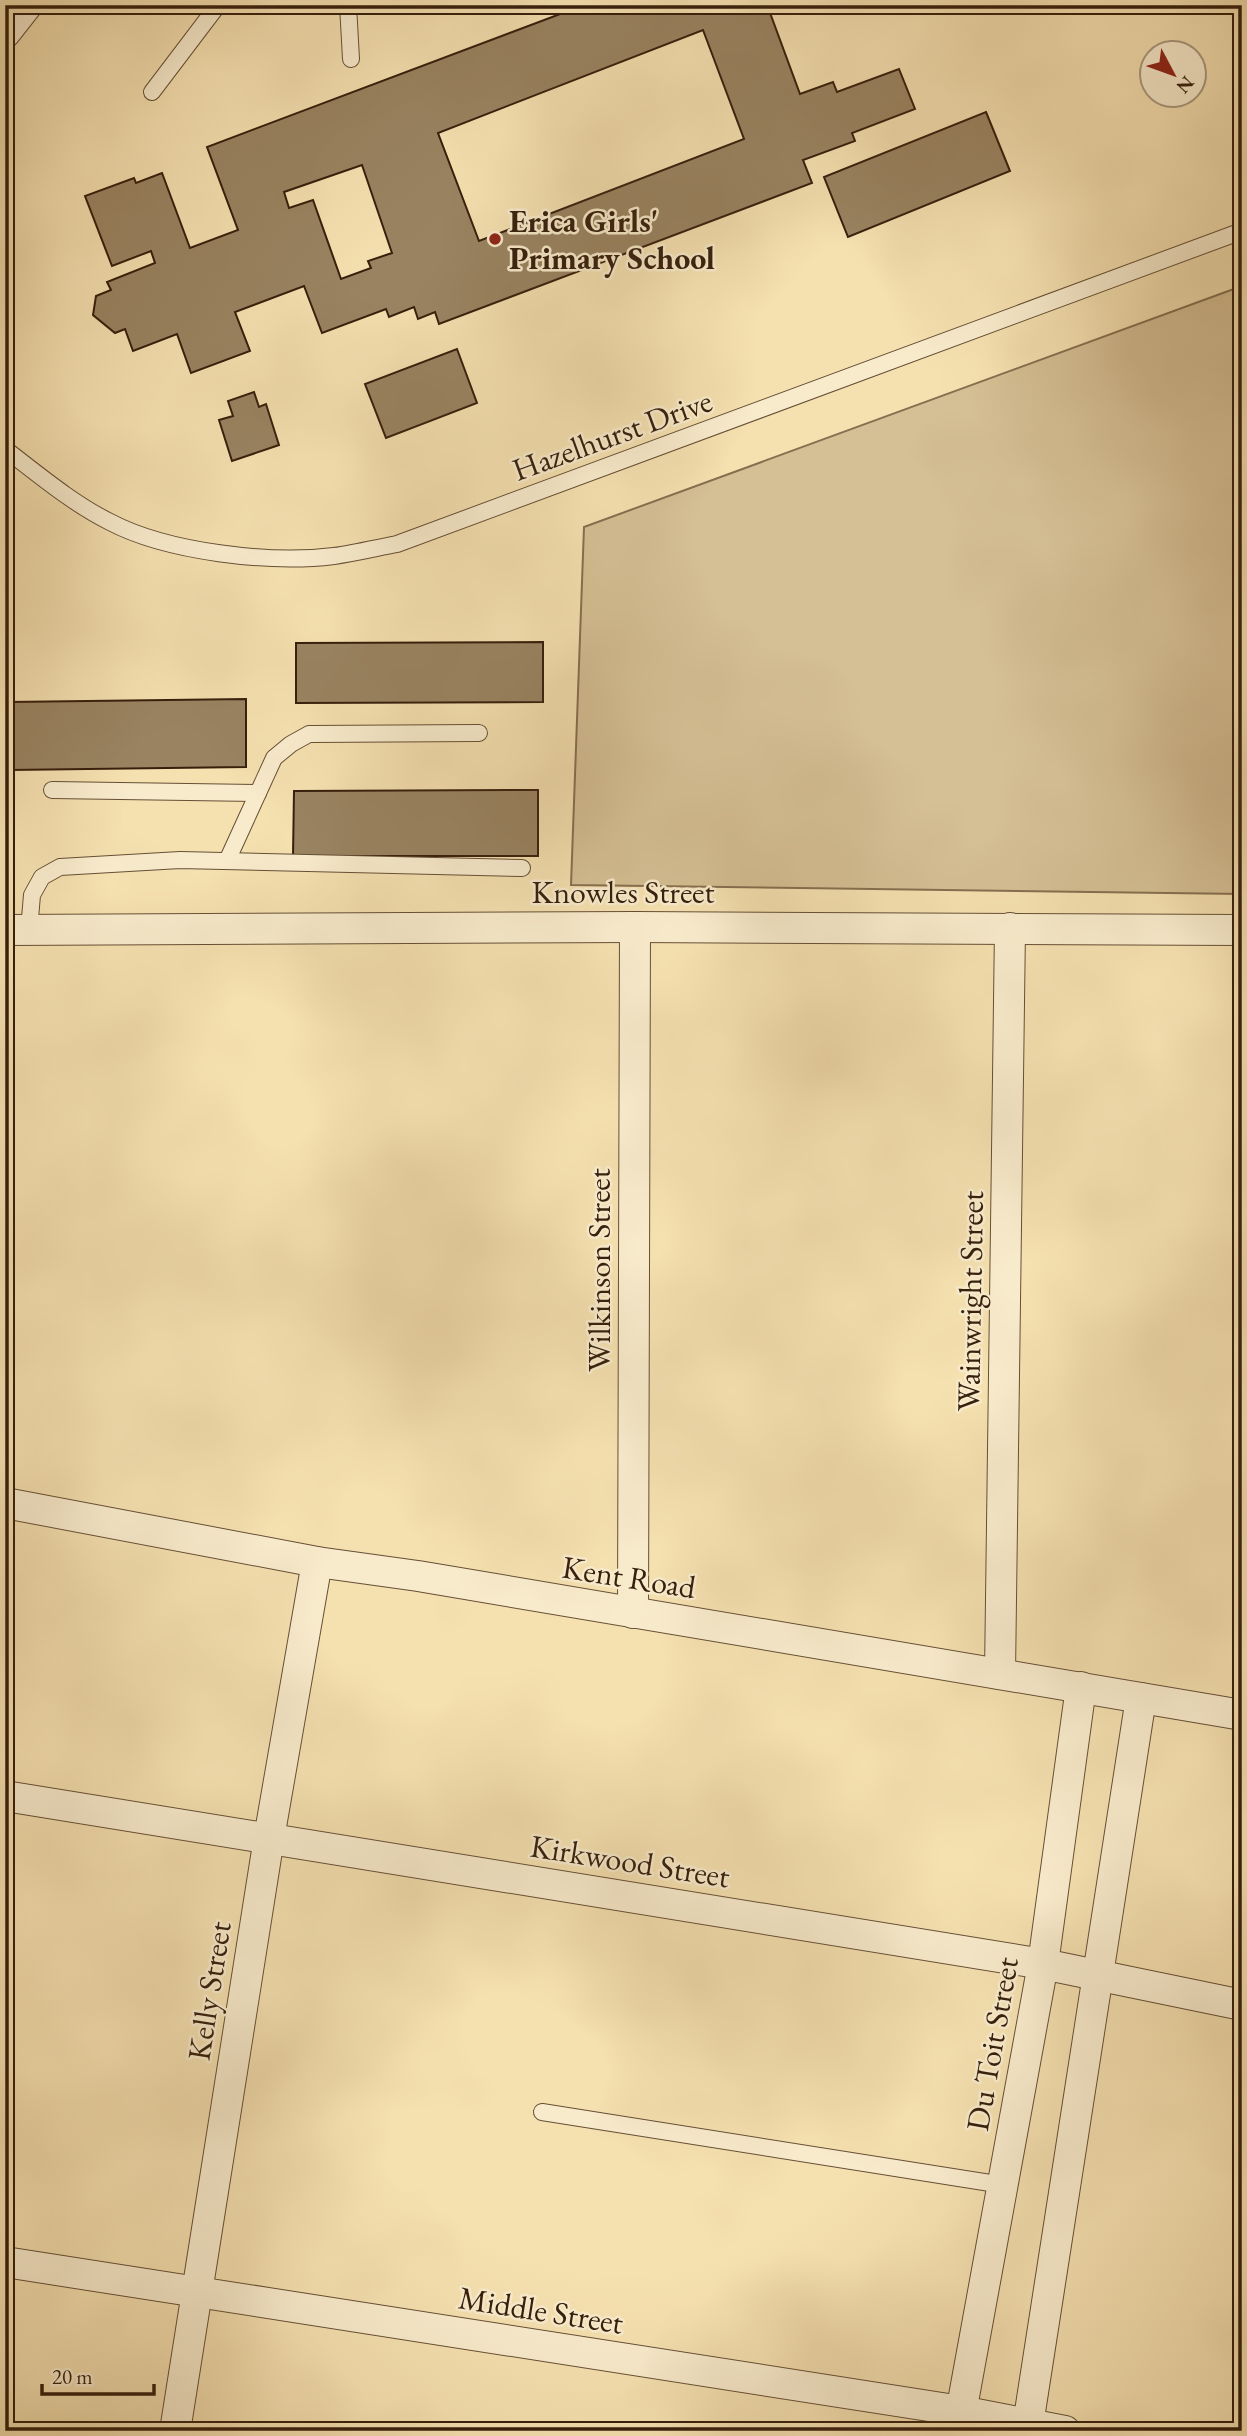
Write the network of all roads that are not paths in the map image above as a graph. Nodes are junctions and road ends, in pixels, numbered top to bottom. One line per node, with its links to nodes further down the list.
1 (27, 5): 4 (street)
2 (218, 5): 6 (lane)
3 (348, 5): 5 (lane)
4 (5, 33)
5 (351, 59)
6 (152, 92)
7 (1242, 231): 8 (lane, Hazelhurst Drive)
8 (5, 449)
9 (479, 733): 11 (lane)
10 (52, 790): 11 (lane)
11 (258, 793): 12 (lane)
12 (227, 861): 13 (lane); 16 (lane)
13 (522, 868)
14 (635, 927): 15 (street, Knowles Street); 16 (street, Knowles Street); 20 (street, Wilkinson Street)
15 (1010, 928): 17 (street, Knowles Street); 21 (street, Wainwright Street)
16 (17, 930)
17 (1242, 930)
18 (5, 1503): 19 (street, Kent Road)
19 (317, 1562): 20 (street, Kent Road); 26 (street, Kelly Street)
20 (633, 1613): 21 (street, Kent Road)
21 (1000, 1674): 22 (street, Kent Road)
22 (1081, 1687): 23 (street, Kent Road); 27 (street, Du Toit Street)
23 (1141, 1698): 24 (street, Kent Road); 28 (street)
24 (1242, 1715)
25 (5, 1796): 26 (street, Kirkwood Street)
26 (269, 1838): 27 (street, Kirkwood Street); 33 (street, Kelly Street)
27 (1043, 1964): 28 (street, Kirkwood Street); 31 (street, Du Toit Street)
28 (1098, 1974): 29 (street, Kirkwood Street); 35 (street)
29 (1242, 2005)
30 (542, 2112): 31 (lane)
31 (1003, 2185): 34 (street, Du Toit Street)
32 (5, 2262): 33 (street, Middle Street)
33 (198, 2291): 34 (street, Middle Street); 36 (street, Kelly Street)
34 (960, 2421): 35 (street, Middle Street)
35 (1028, 2427): 37 (street, Middle Street)
36 (175, 2431)
37 (1065, 2431)

